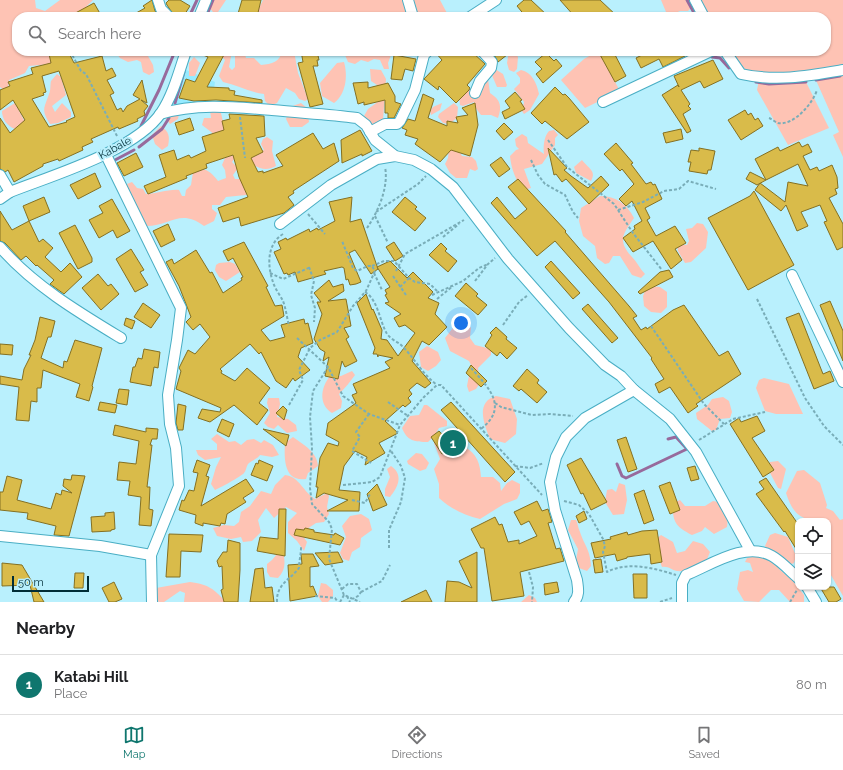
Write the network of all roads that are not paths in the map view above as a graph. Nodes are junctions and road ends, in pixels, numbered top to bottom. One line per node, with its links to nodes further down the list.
1 (158, 0): 6 (street)
2 (206, 0): 7 (street)
3 (408, 0): 8 (street)
4 (496, 0): 9 (street)
5 (695, 0): 10 (street)
6 (164, 12)
7 (201, 12)
8 (412, 12)
9 (478, 12)
10 (701, 12)
11 (184, 56): 19 (street, Kabale)
12 (424, 56): 20 (street)
13 (487, 56): 17 (street)
14 (700, 56): 18 (street)
15 (728, 56): 16 (street)
16 (843, 70)
17 (475, 93)
18 (603, 102)
19 (160, 114): 20 (street); 21 (street, Kabale)
20 (370, 132): 22 (street)
21 (106, 154): 24 (street, Kabale); 34 (street)
22 (395, 156): 26 (street); 31 (street)
23 (0, 174): 24 (street)
24 (10, 192): 25 (street, Kabale)
25 (0, 199)
26 (284, 227)
27 (0, 247): 29 (street)
28 (792, 274): 30 (street)
29 (121, 338)
30 (843, 382)
31 (634, 390): 33 (street); 39 (street)
32 (0, 536): 34 (street)
33 (750, 550): 35 (street); 37 (street)
34 (151, 555): 38 (street)
35 (795, 575)
36 (809, 590): 40 (street)
37 (682, 599)
38 (152, 602)
39 (574, 602)
40 (816, 602)

